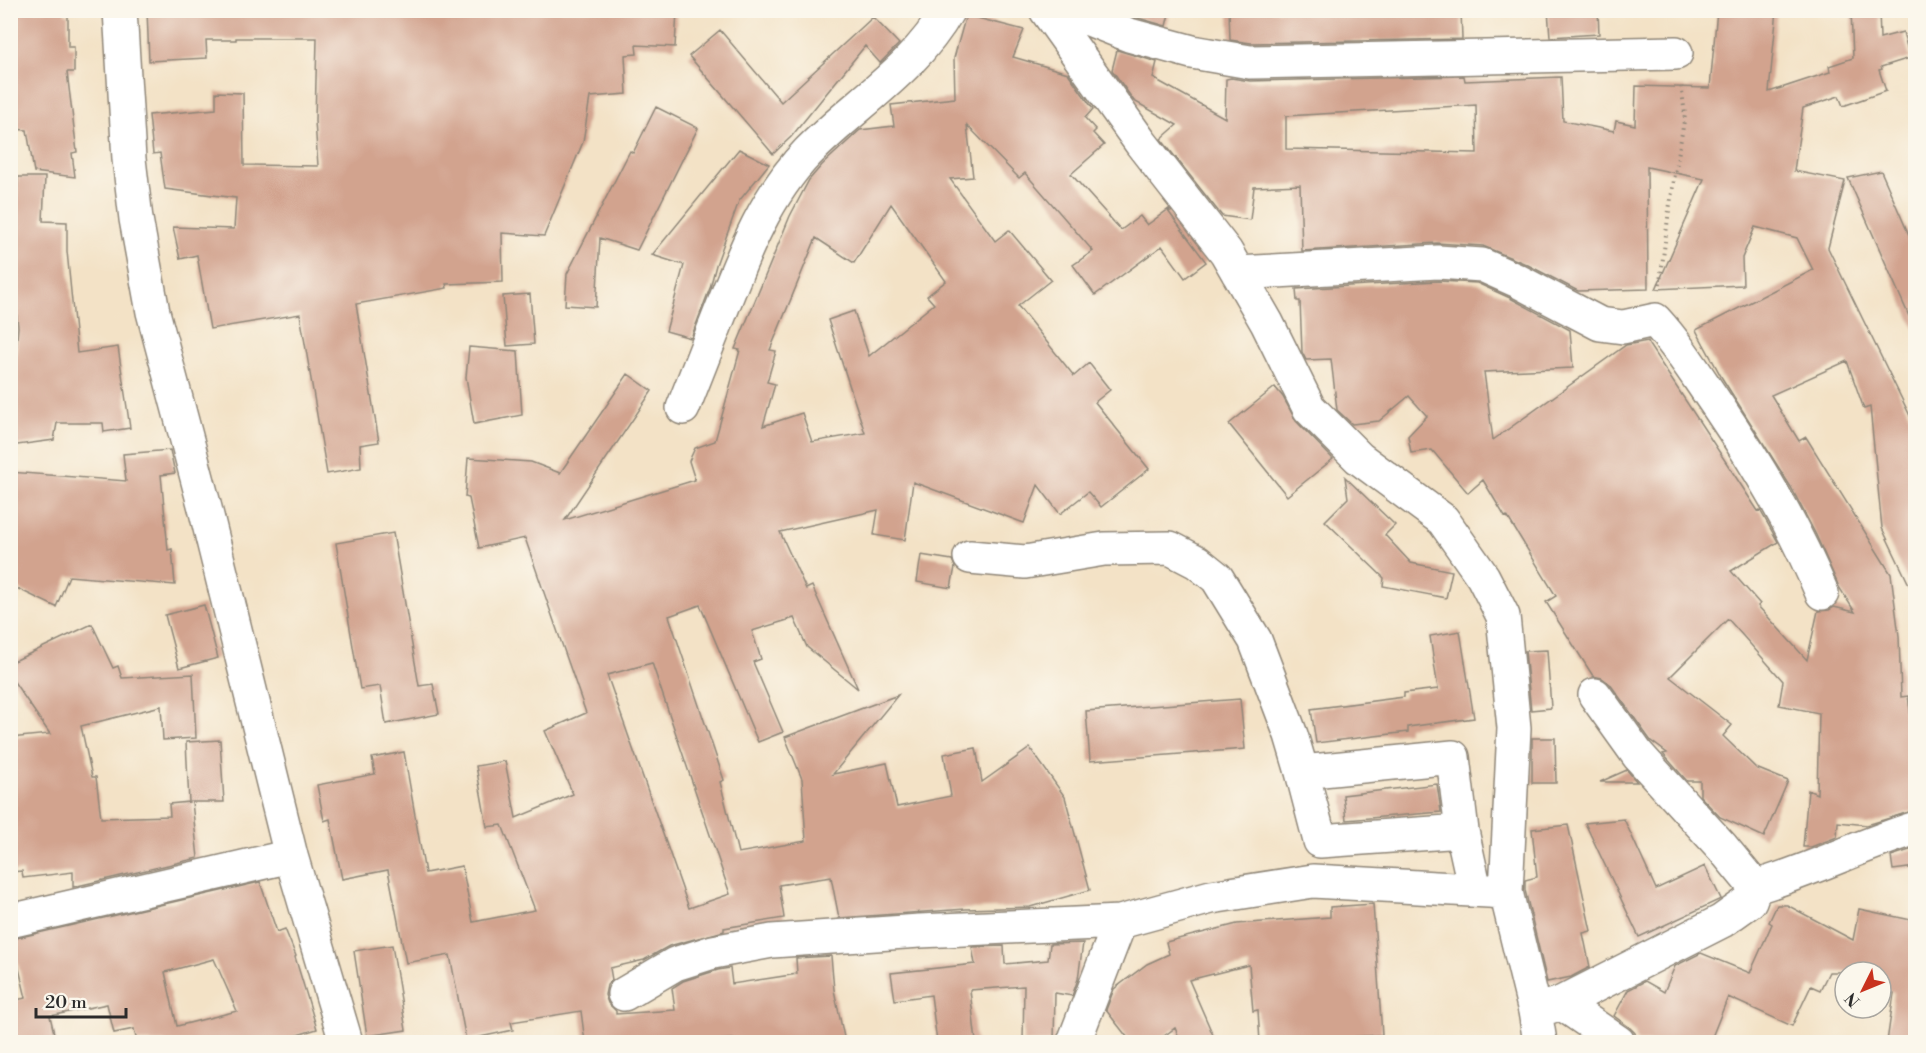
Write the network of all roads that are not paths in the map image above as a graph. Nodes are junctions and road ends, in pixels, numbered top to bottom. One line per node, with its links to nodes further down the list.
1 (120, 10): 14 (street)
2 (948, 10): 7 (street)
3 (1046, 10): 6 (street)
4 (1066, 10): 5 (street)
5 (1676, 53)
6 (1238, 273): 9 (street); 16 (street)
7 (683, 408)
8 (970, 557): 11 (street)
9 (1822, 593)
10 (1595, 695): 15 (street)
11 (1302, 772): 13 (street); 13 (street)
12 (1916, 828): 15 (street)
13 (1462, 831): 16 (street)
14 (291, 856): 17 (street); 21 (street)
15 (1755, 887): 20 (street)
16 (1490, 891): 18 (street); 20 (street)
17 (10, 921)
18 (1120, 922): 19 (street); 22 (street)
19 (624, 994)
20 (1546, 1019): 23 (street)
21 (346, 1042)
22 (1074, 1042)
23 (1618, 1042)

